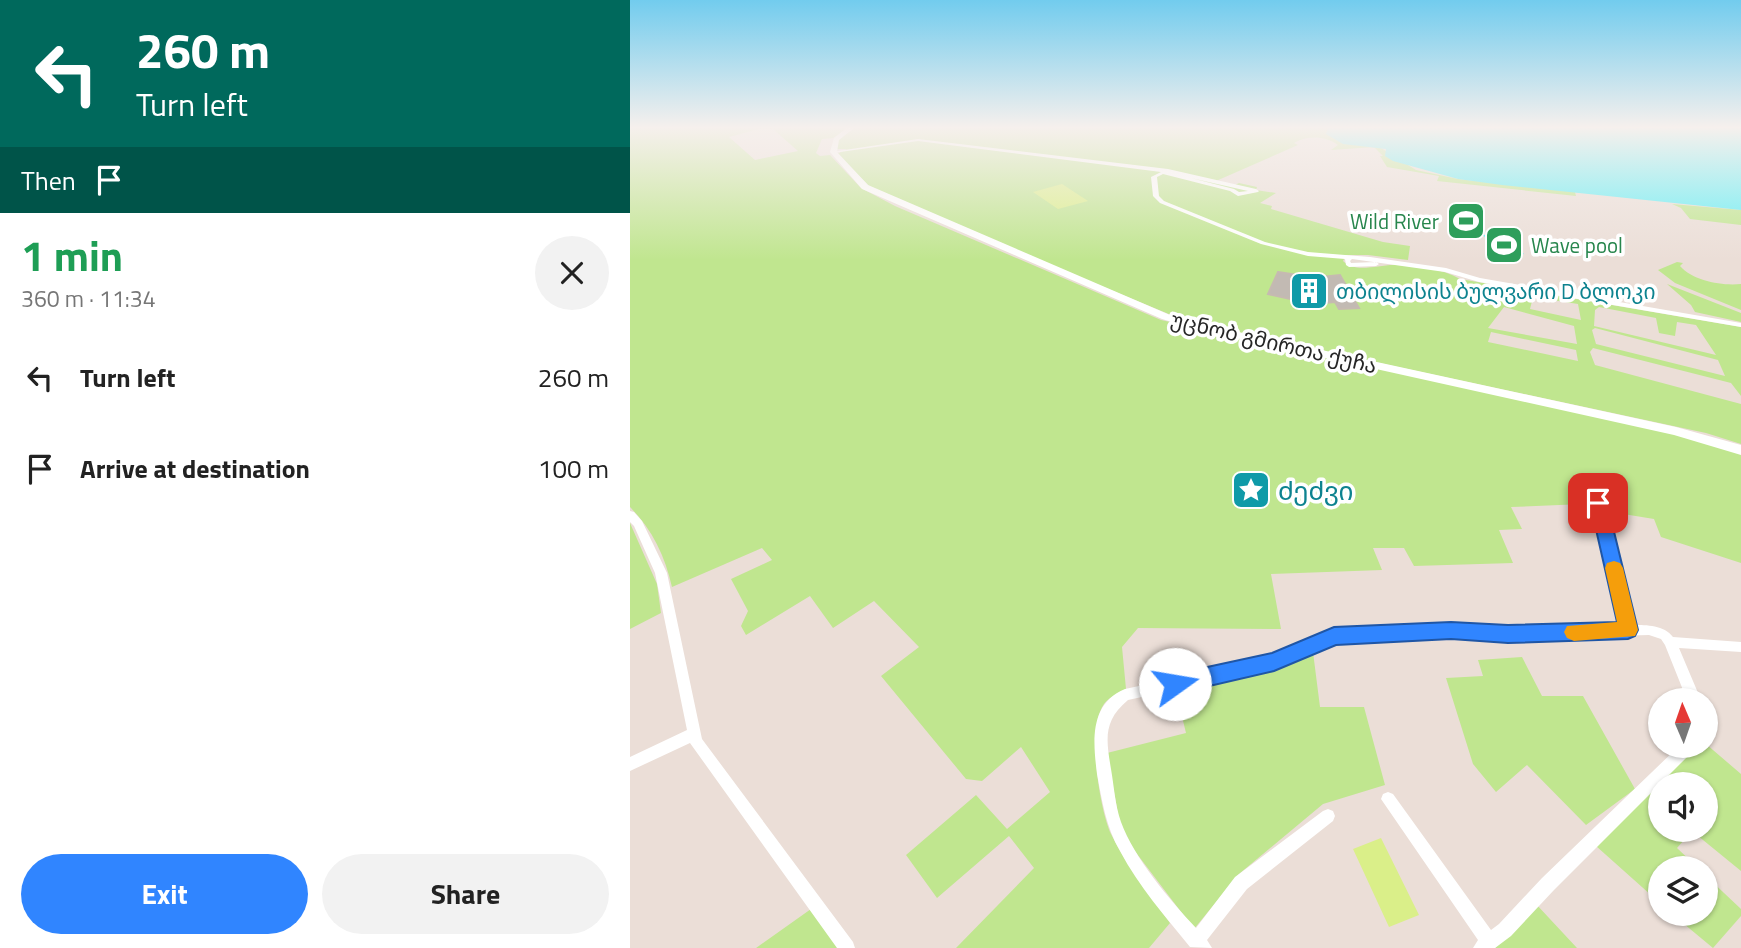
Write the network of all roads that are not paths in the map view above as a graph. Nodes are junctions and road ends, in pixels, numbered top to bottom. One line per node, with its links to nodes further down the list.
1 (851, 171): 6 (main road, უცნობ გმირთა ქუჩა)
2 (1150, 171): 3 (street)
3 (1156, 172): 5 (street)
4 (1167, 173): 4 (street)
5 (1741, 325)
6 (1741, 450)
7 (1598, 503): 9 (street)
8 (630, 516): 13 (street)
9 (1628, 630): 10 (street); 18 (street)
10 (1670, 642): 11 (street); 12 (street)
11 (1741, 647)
12 (1689, 688)
13 (692, 735): 15 (street); 20 (street)
14 (1676, 758): 19 (street)
15 (630, 764)
16 (1388, 799): 19 (street)
17 (1328, 816): 18 (street)
18 (1200, 945)
19 (1485, 945)
20 (847, 948)

